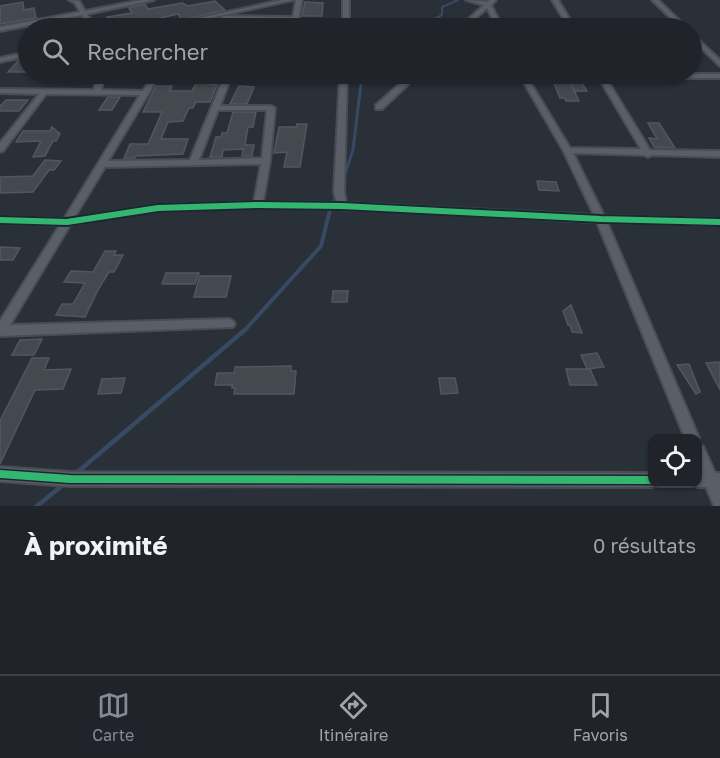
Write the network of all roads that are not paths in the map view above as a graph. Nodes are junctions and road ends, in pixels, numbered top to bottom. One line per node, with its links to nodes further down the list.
1 (72, 0): 12 (street)
2 (151, 0): 12 (street)
3 (243, 0): 11 (street)
4 (290, 0): 11 (street)
5 (299, 0): 16 (street)
6 (346, 0): 17 (street)
7 (469, 0): 10 (street)
8 (555, 0): 20 (street)
9 (656, 0): 21 (street)
10 (491, 2): 18 (street); 19 (street)
11 (252, 8): 15 (street)
12 (82, 13): 13 (street); 14 (street)
13 (56, 18)
14 (86, 18)
15 (208, 18)
16 (296, 18)
17 (346, 18)
18 (473, 18)
19 (497, 18)
20 (566, 18)
21 (674, 18)
22 (18, 25): 23 (street)
23 (0, 29)
24 (702, 46): 27 (street)
25 (18, 56): 26 (street)
26 (0, 60)
27 (720, 64)
28 (702, 76): 29 (street)
29 (720, 76)
30 (99, 84): 39 (street)
31 (151, 84): 40 (street)
32 (225, 84): 42 (street)
33 (344, 84): 51 (street)
34 (404, 84): 41 (street)
35 (528, 84): 44 (street)
36 (606, 84): 45 (street)
37 (0, 91): 38 (street)
38 (44, 92): 39 (street); 43 (street)
39 (97, 93): 40 (street)
40 (146, 93): 49 (street)
41 (379, 107)
42 (215, 108): 47 (street); 48 (street)
43 (2, 144)
44 (567, 150): 45 (street); 52 (street)
45 (648, 154): 46 (street)
46 (720, 154)
47 (266, 160): 48 (street); 50 (street)
48 (194, 161): 49 (street)
49 (103, 164): 54 (street)
50 (258, 205): 51 (street); 54 (street)
51 (342, 206): 52 (street)
52 (601, 219): 55 (street); 58 (street)
53 (0, 220): 54 (street)
54 (67, 222): 57 (street)
55 (720, 222)
56 (229, 324): 57 (street)
57 (0, 331)
58 (690, 434)
59 (702, 462): 62 (street)
60 (0, 474): 61 (street)
61 (648, 480)
62 (709, 480): 63 (street)
63 (720, 503)

